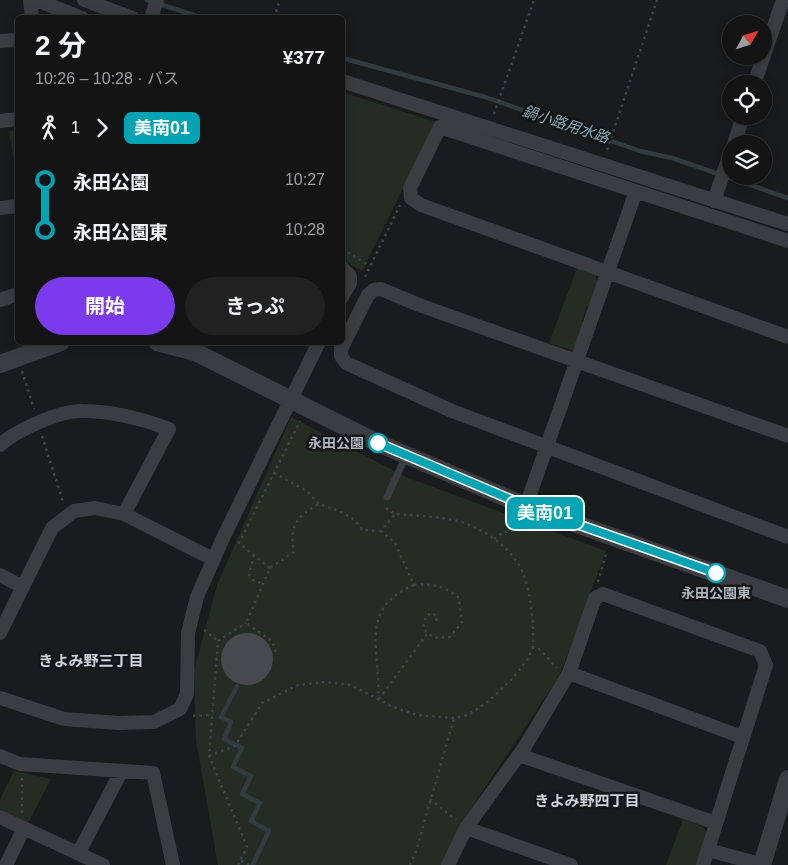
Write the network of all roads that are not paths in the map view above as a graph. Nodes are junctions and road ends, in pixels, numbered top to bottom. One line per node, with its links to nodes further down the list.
1 (30, 0): 5 (street)
2 (36, 0): 6 (street)
3 (84, 0): 7 (street)
4 (783, 0): 10 (street)
5 (32, 15)
6 (74, 15)
7 (125, 15)
8 (15, 40): 9 (street)
9 (0, 41)
10 (757, 75)
11 (345, 82): 16 (street)
12 (15, 119): 13 (street)
13 (0, 121)
14 (722, 177): 16 (street)
15 (636, 191): 20 (street); 22 (street); 22 (street)
16 (714, 200): 19 (street)
17 (15, 206): 18 (street)
18 (0, 208)
19 (788, 224)
20 (788, 241)
21 (345, 271): 23 (street)
22 (609, 273): 26 (street); 32 (street)
23 (345, 292)
24 (15, 295): 25 (street)
25 (0, 300)
26 (788, 337)
27 (345, 341): 32 (street)
28 (50, 345): 33 (street)
29 (168, 345): 34 (street)
30 (314, 345): 34 (street)
31 (343, 345): 37 (street)
32 (578, 361): 35 (street); 37 (street)
33 (0, 364)
34 (291, 401): 38 (street); 43 (street)
35 (788, 436)
36 (0, 445): 41 (street)
37 (546, 448): 40 (street); 42 (street)
38 (407, 456): 39 (lane); 40 (street)
39 (387, 497)
40 (526, 512): 46 (street)
41 (124, 514): 43 (street); 45 (street)
42 (788, 537)
43 (213, 559): 49 (street)
44 (0, 575): 45 (street)
45 (23, 587): 47 (street)
46 (788, 599)
47 (0, 633)
48 (570, 673): 50 (street); 50 (street); 51 (street)
49 (0, 698)
50 (742, 738): 56 (street)
51 (519, 755): 56 (street); 58 (street)
52 (0, 756): 53 (street)
53 (121, 772): 60 (street); 63 (street)
54 (788, 779): 67 (street)
55 (0, 816): 57 (street)
56 (716, 823): 59 (street)
57 (21, 827): 60 (street); 61 (street)
58 (466, 828): 64 (street); 65 (street)
59 (708, 850): 66 (street); 67 (street)
60 (79, 852): 62 (street)
61 (6, 865)
62 (103, 865)
63 (174, 865)
64 (448, 865)
65 (571, 865)
66 (703, 865)
67 (763, 865)

